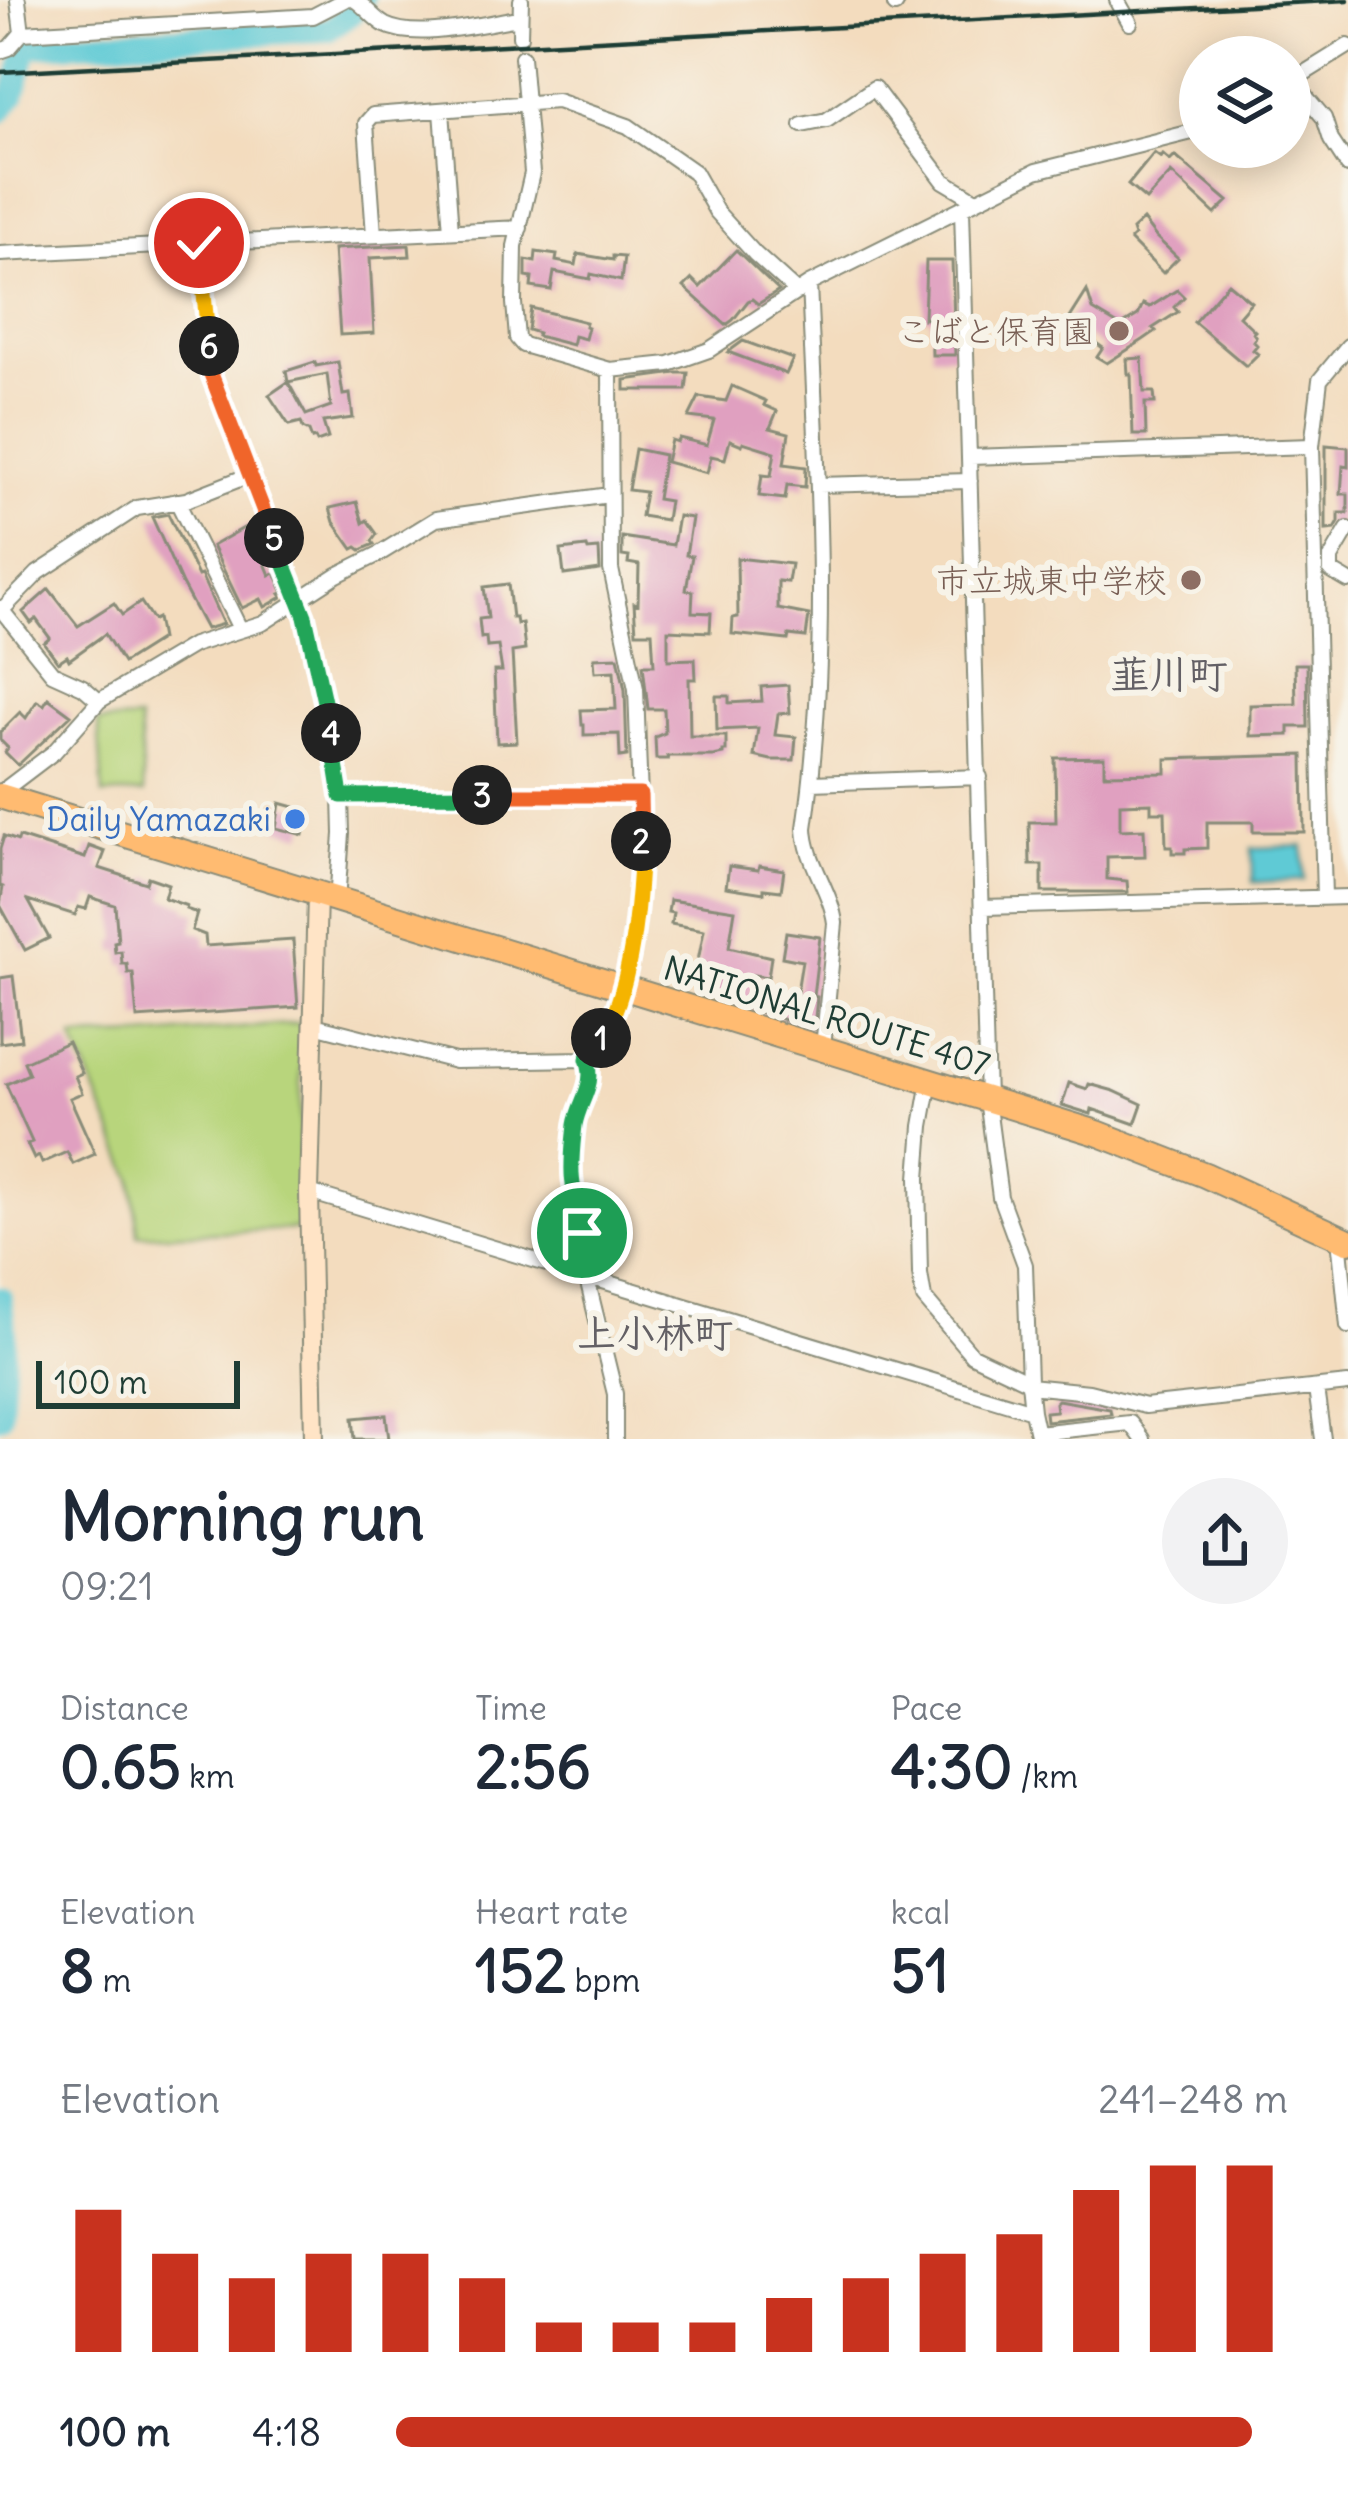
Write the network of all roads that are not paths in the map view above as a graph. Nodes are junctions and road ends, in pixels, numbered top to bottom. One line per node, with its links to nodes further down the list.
1 (18, 0): 8 (street)
2 (344, 0): 8 (street)
3 (356, 0): 6 (street)
4 (520, 0): 6 (street)
5 (1117, 0): 7 (street)
6 (519, 18): 9 (street)
7 (1130, 23)
8 (22, 33): 11 (street)
9 (520, 36)
10 (1348, 46): 13 (street)
11 (0, 51)
12 (522, 57): 15 (street)
13 (1311, 69)
14 (1311, 103): 19 (street)
15 (526, 104): 16 (street); 22 (street); 27 (street)
16 (442, 111): 23 (street); 24 (street)
17 (802, 125): 20 (street)
18 (1179, 135): 20 (street)
19 (1348, 166)
20 (976, 200): 21 (street)
21 (962, 209): 27 (street); 31 (street)
22 (520, 228): 23 (street); 29 (street)
23 (451, 231): 24 (street)
24 (374, 235): 25 (street)
25 (199, 243): 26 (street); 32 (street)
26 (0, 254)
27 (802, 288): 29 (street); 34 (street)
28 (1348, 346): 30 (street)
29 (610, 370): 35 (street)
30 (1312, 446): 31 (street); 49 (street)
31 (970, 457): 33 (street)
32 (250, 475): 36 (street); 39 (street)
33 (970, 481): 34 (street); 43 (street)
34 (818, 485): 44 (street)
35 (609, 495): 39 (street); 46 (street)
36 (177, 501): 40 (street); 41 (street)
37 (1348, 529): 38 (street)
38 (1348, 581)
39 (298, 599): 41 (street); 47 (street)
40 (1, 609): 42 (street)
41 (240, 629): 42 (street)
42 (99, 701): 45 (street)
43 (980, 777): 44 (street); 51 (street)
44 (812, 783): 54 (street)
45 (0, 795): 50 (highway, NATIONAL ROUTE 407)
46 (640, 795): 47 (street); 52 (street)
47 (341, 796): 50 (street)
48 (1348, 896): 49 (street)
49 (1324, 897): 51 (street)
50 (327, 898): 52 (highway, NATIONAL ROUTE 407); 53 (street)
51 (983, 908): 57 (street)
52 (623, 988): 54 (highway, NATIONAL ROUTE 407); 55 (street)
53 (314, 1024): 55 (street); 58 (street)
54 (823, 1048): 56 (highway, NATIONAL ROUTE 407)
55 (587, 1059): 60 (street)
56 (929, 1082): 57 (highway, NATIONAL ROUTE 407); 62 (street)
57 (987, 1100): 59 (highway, NATIONAL ROUTE 407); 62 (street)
58 (310, 1192): 60 (street); 67 (street)
59 (1344, 1239): 61 (street)
60 (586, 1275): 65 (street); 68 (street)
61 (1348, 1326)
62 (1029, 1384): 64 (street); 65 (street)
63 (1348, 1384): 64 (street)
64 (1316, 1389): 70 (street)
65 (1032, 1411): 66 (street)
66 (1038, 1436): 69 (street)
67 (314, 1439)
68 (615, 1439)
69 (1142, 1439)
70 (1323, 1439)

